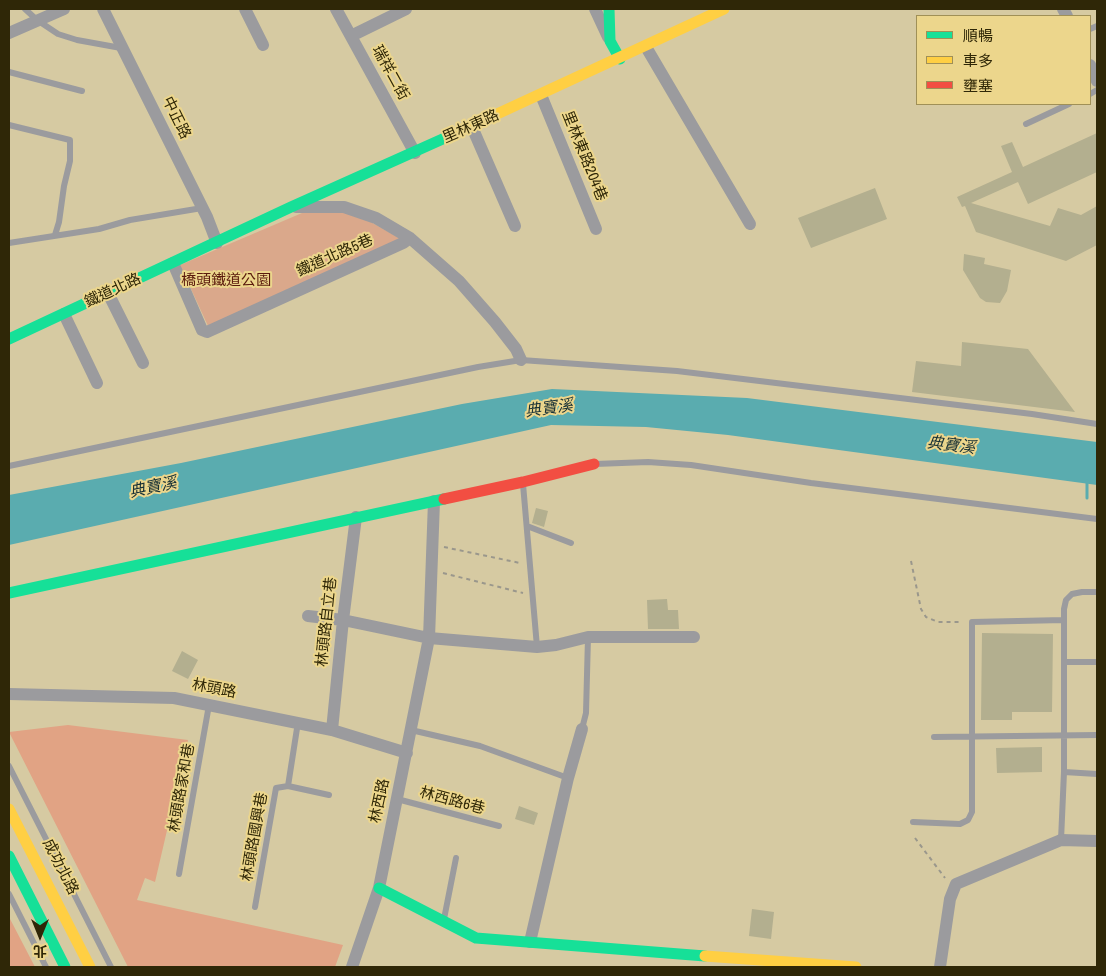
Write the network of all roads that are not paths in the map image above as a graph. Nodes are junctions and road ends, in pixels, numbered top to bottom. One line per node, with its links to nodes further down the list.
1 (25, 9): 10 (lane)
2 (64, 9): 10 (street)
3 (103, 9): 16 (street, 中正路)
4 (245, 9): 14 (street)
5 (336, 9): 12 (street, 瑞祥二街)
6 (406, 9): 12 (street)
7 (595, 9): 13 (street)
8 (609, 9): 13 (street)
9 (724, 9): 15 (street, 里林東路)
10 (38, 20): 11 (street); 16 (lane)
11 (9, 32)
12 (351, 36): 27 (street, 瑞祥二街)
13 (610, 41): 17 (street)
14 (263, 45)
15 (646, 47): 17 (street, 里林東路); 30 (street)
16 (123, 48): 29 (street, 中正路)
17 (620, 59): 22 (street, 里林東路)
18 (1091, 67): 20 (street)
19 (9, 72): 21 (lane)
20 (1097, 81)
21 (82, 91)
22 (541, 95): 26 (street, 里林東路); 32 (street, 里林東路204巷)
23 (1067, 105): 24 (lane)
24 (1026, 124)
25 (9, 125): 33 (lane)
26 (472, 127): 27 (street, 里林東路); 31 (street)
27 (415, 153): 28 (street, 里林東路)
28 (291, 207): 34 (street); 36 (street, 里林東路)
29 (202, 208): 33 (lane); 36 (street, 中正路)
30 (750, 224)
31 (515, 226)
32 (596, 229)
33 (55, 235): 35 (lane)
34 (410, 238): 37 (street, 鐵道北路5巷); 41 (street)
35 (9, 243)
36 (217, 243): 37 (street, 鐵道北路)
37 (173, 263): 38 (street, 鐵道北路)
38 (108, 293): 39 (street, 鐵道北路); 42 (street)
39 (64, 314): 40 (street, 鐵道北路); 43 (street)
40 (9, 340)
41 (521, 360): 44 (lane); 46 (lane)
42 (143, 363)
43 (97, 383)
44 (1097, 424)
45 (594, 464): 47 (street); 50 (lane)
46 (9, 466)
47 (523, 482): 48 (street); 51 (lane)
48 (434, 501): 49 (street); 60 (street, 林西路)
49 (356, 517): 54 (street); 56 (street, 林頭路自立巷)
50 (1097, 519)
51 (526, 526): 52 (lane); 61 (lane)
52 (571, 543)
53 (1097, 592): 57 (lane)
54 (9, 593)
55 (308, 616): 56 (street)
56 (343, 620): 60 (street); 68 (street, 林頭路自立巷)
57 (1064, 620): 62 (lane); 70 (lane)
58 (588, 637): 59 (street); 61 (street); 67 (lane)
59 (694, 637)
60 (429, 638): 61 (street); 69 (street, 林西路)
61 (537, 647)
62 (1064, 662): 63 (lane); 71 (lane)
63 (1097, 662)
64 (9, 694): 65 (street, 林頭路)
65 (208, 705): 66 (street, 林頭路); 89 (lane, 林頭路家和巷)
66 (298, 722): 68 (street, 林頭路); 79 (lane, 林頭路國興巷)
67 (582, 729): 78 (street)
68 (332, 730): 74 (street, 林頭路)
69 (412, 730): 74 (street, 林西路); 78 (lane)
70 (973, 736): 71 (lane); 73 (lane); 83 (lane)
71 (1064, 736): 72 (lane); 76 (lane)
72 (1097, 736)
73 (934, 737)
74 (407, 753): 81 (street, 林西路)
75 (9, 766): 98 (lane, 成功北路)
76 (1064, 772): 77 (lane); 85 (lane)
77 (1097, 774)
78 (568, 778): 94 (street)
79 (288, 786): 80 (lane); 92 (lane, 林頭路國興巷)
80 (329, 795)
81 (398, 799): 84 (lane, 林西路6巷); 90 (street, 林西路)
82 (9, 809): 97 (street, 成功北路)
83 (913, 822)
84 (499, 826)
85 (1061, 840): 86 (street); 101 (street)
86 (1097, 841)
87 (9, 856): 96 (street)
88 (456, 858): 93 (lane)
89 (180, 874)
90 (379, 888): 93 (street); 99 (street, 林西路)
91 (9, 894): 95 (lane)
92 (256, 907)
93 (443, 920): 94 (street)
94 (530, 942): 100 (street)
95 (46, 967)
96 (65, 967)
97 (90, 967)
98 (111, 967)
99 (352, 967)
100 (856, 967)
101 (940, 967)

